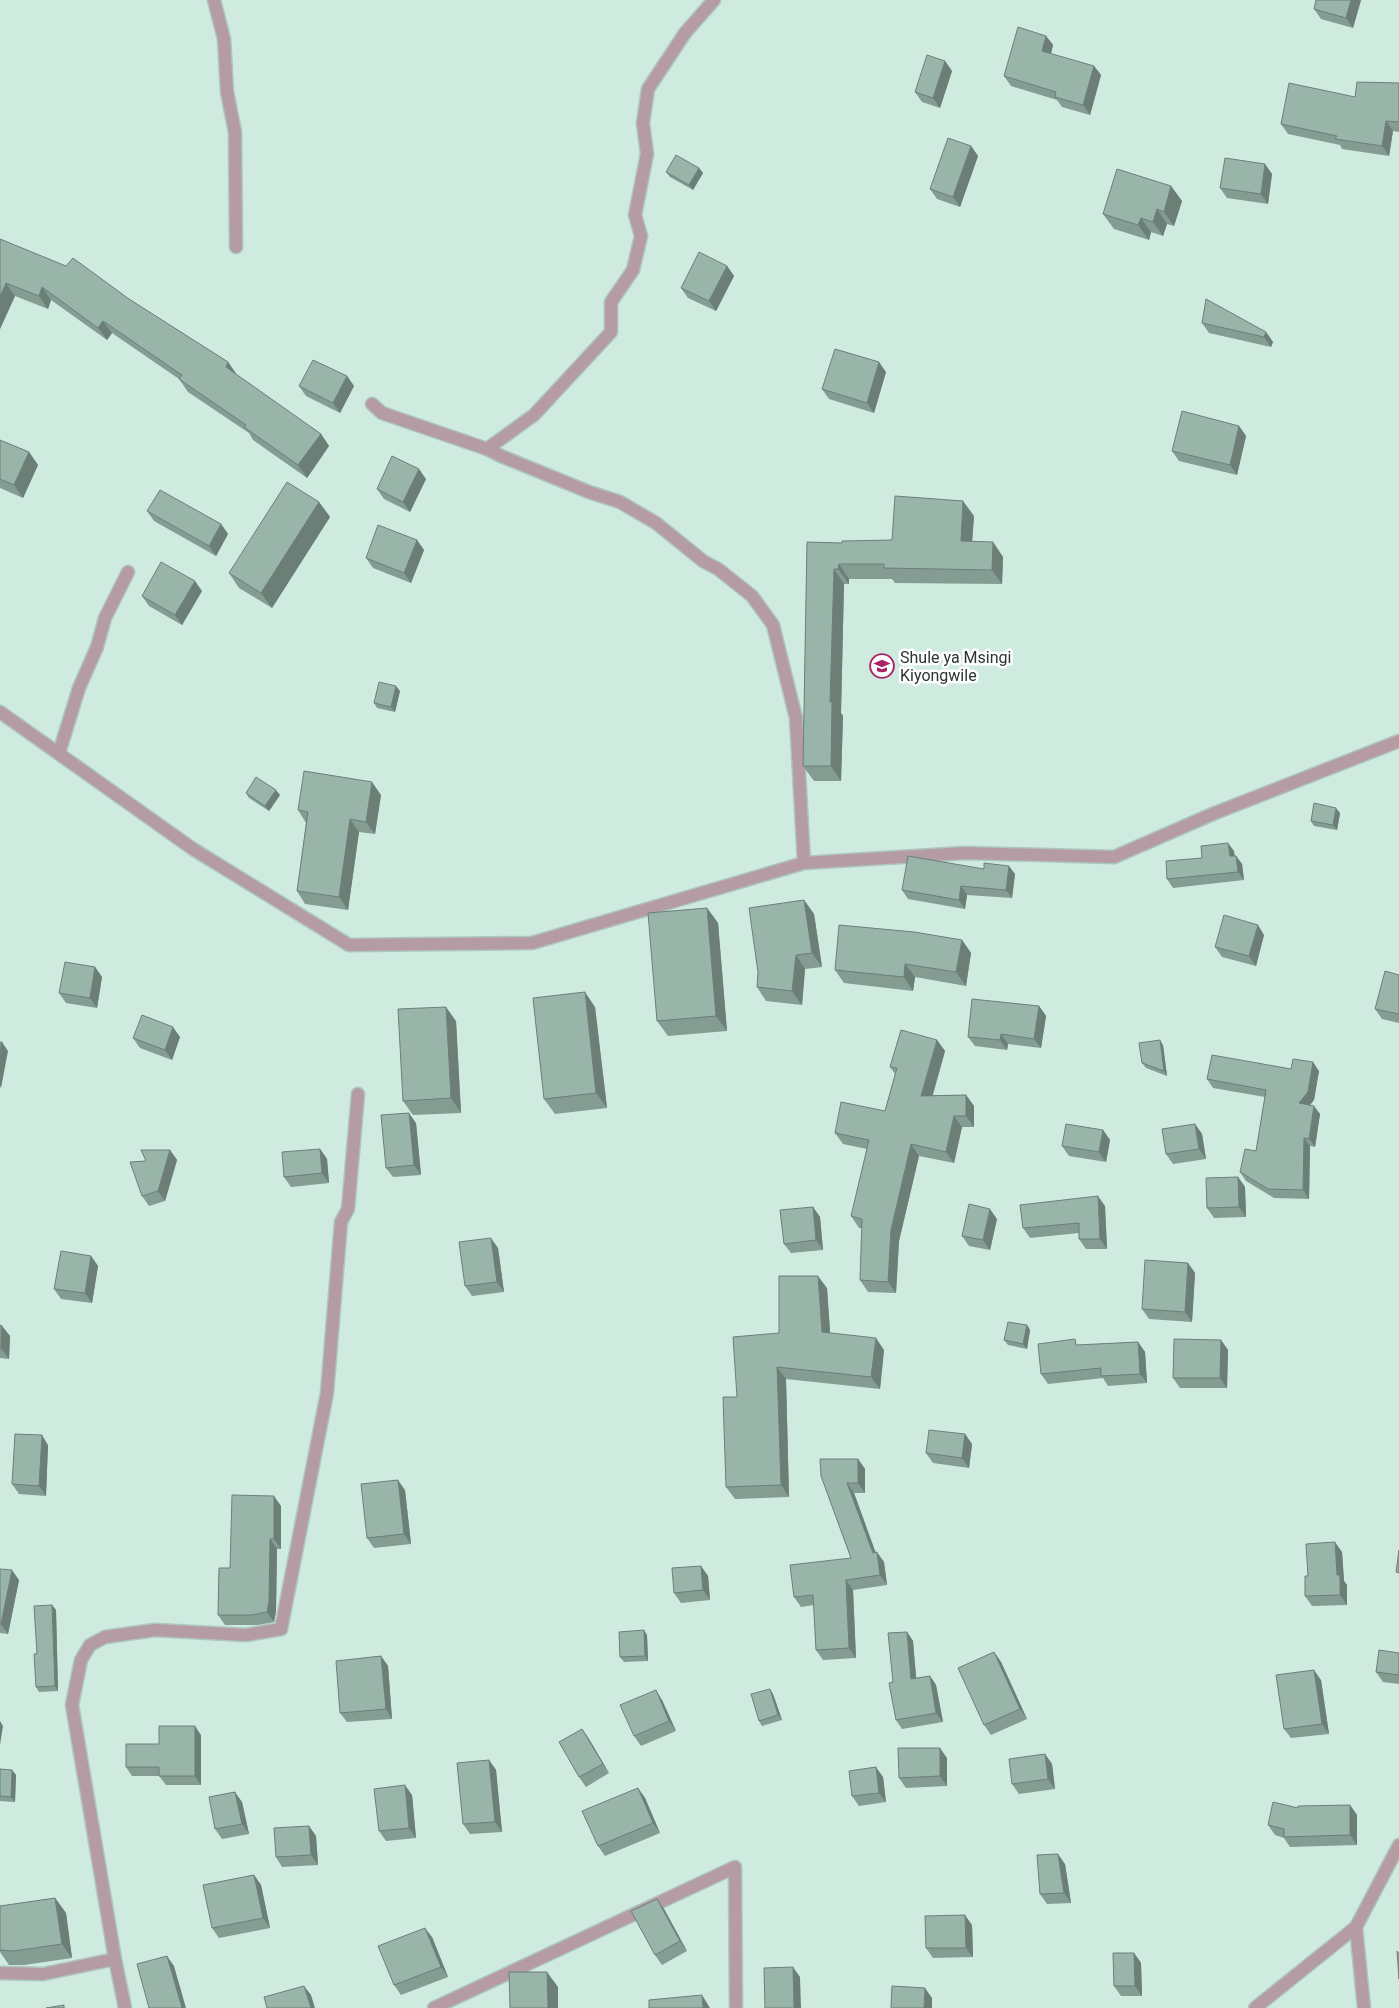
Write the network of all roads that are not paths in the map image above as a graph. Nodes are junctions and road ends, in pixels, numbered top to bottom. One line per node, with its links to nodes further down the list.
1 (214, 0): 3 (street)
2 (714, 0): 5 (street)
3 (236, 247)
4 (372, 404): 5 (street)
5 (486, 449): 10 (street)
6 (128, 572): 9 (street)
7 (0, 712): 9 (street)
8 (1399, 740): 10 (street)
9 (59, 753): 10 (street)
10 (804, 863)
11 (358, 1094): 14 (street)
12 (1399, 1845): 13 (street)
13 (1356, 1926): 19 (street); 20 (street)
14 (114, 1959): 15 (street); 16 (street)
15 (0, 1973)
16 (126, 2008)
17 (434, 2008): 18 (street)
18 (736, 2008)
19 (1255, 2008)
20 (1364, 2008)

